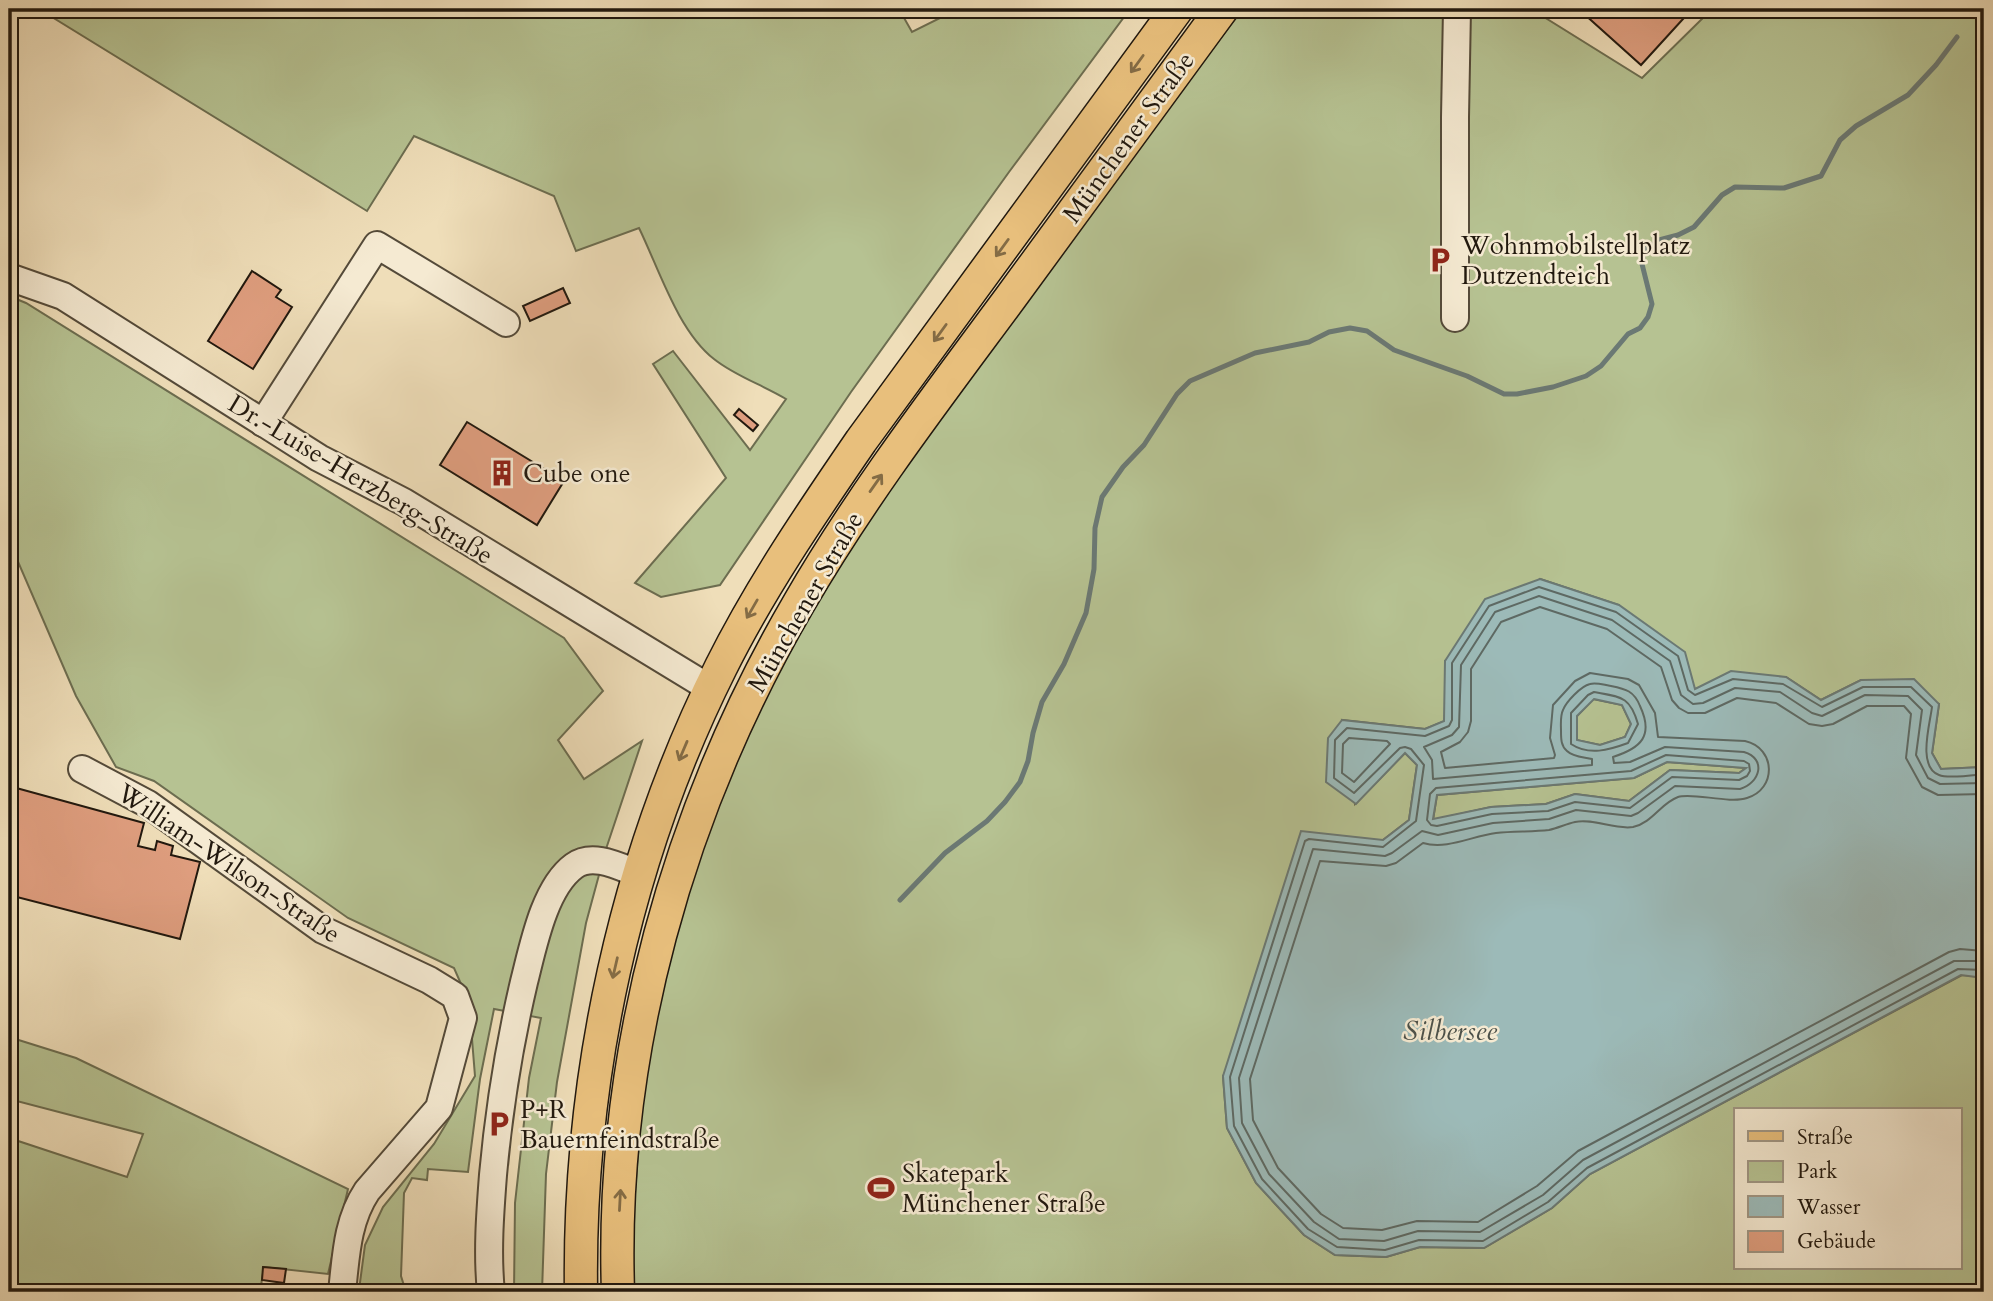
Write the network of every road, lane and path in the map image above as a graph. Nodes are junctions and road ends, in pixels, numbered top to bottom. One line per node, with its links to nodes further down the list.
1 (1177, 9): 8 (main road, Münchener Straße, one-way to 8)
2 (1222, 9): 9 (main road, Münchener Straße, one-way to 2)
3 (1457, 9): 5 (street)
4 (9, 277): 7 (street, Dr.-Luise-Herzberg-Straße)
5 (1455, 318)
6 (506, 323): 7 (street)
7 (263, 423): 8 (street, Dr.-Luise-Herzberg-Straße)
8 (711, 689): 9 (main road); 11 (main road, Münchener Straße, one-way to 11)
9 (742, 711): 13 (main road, Münchener Straße, one-way to 9)
10 (82, 769): 14 (street, William-Wilson-Straße)
11 (639, 874): 12 (main road, Münchener Straße, one-way to 12); 15 (street)
12 (581, 1225): 13 (main road); 16 (main road, Münchener Straße)
13 (618, 1242): 17 (main road, Münchener Straße)
14 (342, 1292)
15 (491, 1292)
16 (581, 1292)
17 (618, 1292)

